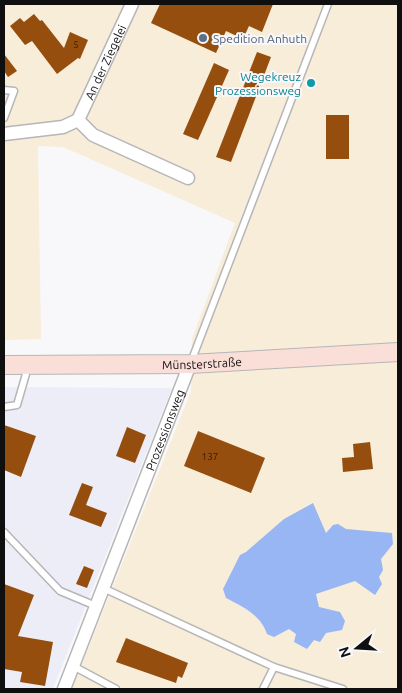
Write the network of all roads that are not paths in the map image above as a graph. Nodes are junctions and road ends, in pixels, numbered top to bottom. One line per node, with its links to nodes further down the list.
1 (132, 4): 5 (street, An der Ziegelei)
2 (328, 4): 9 (lane, Prozessionsweg)
3 (4, 90): 4 (lane)
4 (4, 115)
5 (78, 120): 6 (street); 7 (street)
6 (4, 134)
7 (188, 178)
8 (398, 352): 9 (main road, Münsterstraße)
9 (190, 364): 11 (main road, Münsterstraße); 14 (street, Prozessionsweg)
10 (4, 365): 11 (main road, Münsterstraße)
11 (29, 365): 12 (lane)
12 (4, 407)
13 (4, 532): 15 (lane)
14 (103, 588): 15 (street, Prozessionsweg); 17 (lane)
15 (96, 606): 16 (street, Prozessionsweg)
16 (73, 666): 18 (street, Prozessionsweg); 19 (lane)
17 (274, 667): 20 (lane); 21 (lane)
18 (64, 689)
19 (116, 689)
20 (263, 689)
21 (343, 689)

